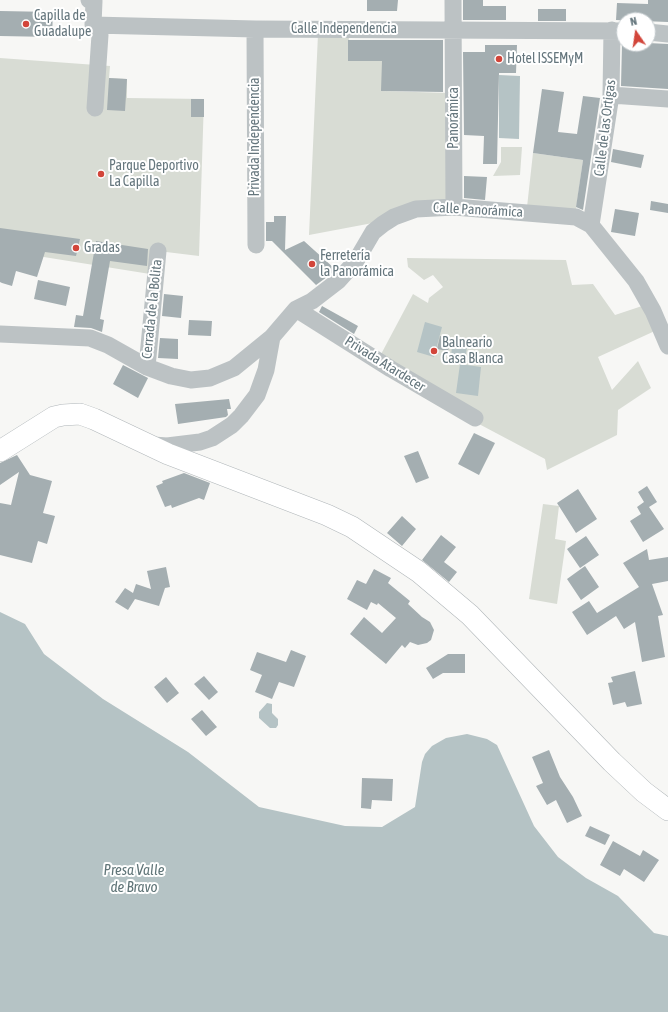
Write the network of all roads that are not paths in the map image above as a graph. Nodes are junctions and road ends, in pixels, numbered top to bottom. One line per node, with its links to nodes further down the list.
1 (89, 0): 3 (street, Calle Independencia)
2 (453, 0): 4 (street, Panorámica)
3 (254, 29): 4 (street, Calle Independencia); 15 (street, Privada Independencia)
4 (454, 30): 5 (street, Calle Independencia); 13 (street, Panorámica)
5 (616, 31)
6 (656, 33): 7 (street)
7 (668, 34)
8 (100, 35): 12 (street)
9 (616, 49): 10 (street, Calle de las Ortigas)
10 (611, 95): 11 (street); 14 (street, Calle de las Ortigas)
11 (668, 99)
12 (95, 108)
13 (454, 206): 14 (street, Calle Panorámica); 17 (street, Calle Panorámica)
14 (591, 225): 18 (street, Calle Panorámica)
15 (256, 245)
16 (158, 251): 22 (street, Cerrada de la Bolita)
17 (296, 309): 20 (street, Calle Panorámica); 23 (street, Privada Atardecer)
18 (660, 313): 21 (street, Calle Panorámica)
19 (0, 334): 22 (street, Calle Panorámica)
20 (272, 337): 22 (street, Calle Panorámica); 24 (street)
21 (668, 346)
22 (147, 367)
23 (474, 418)
24 (146, 445): 25 (main road); 26 (main road)
25 (0, 451)
26 (668, 810)

